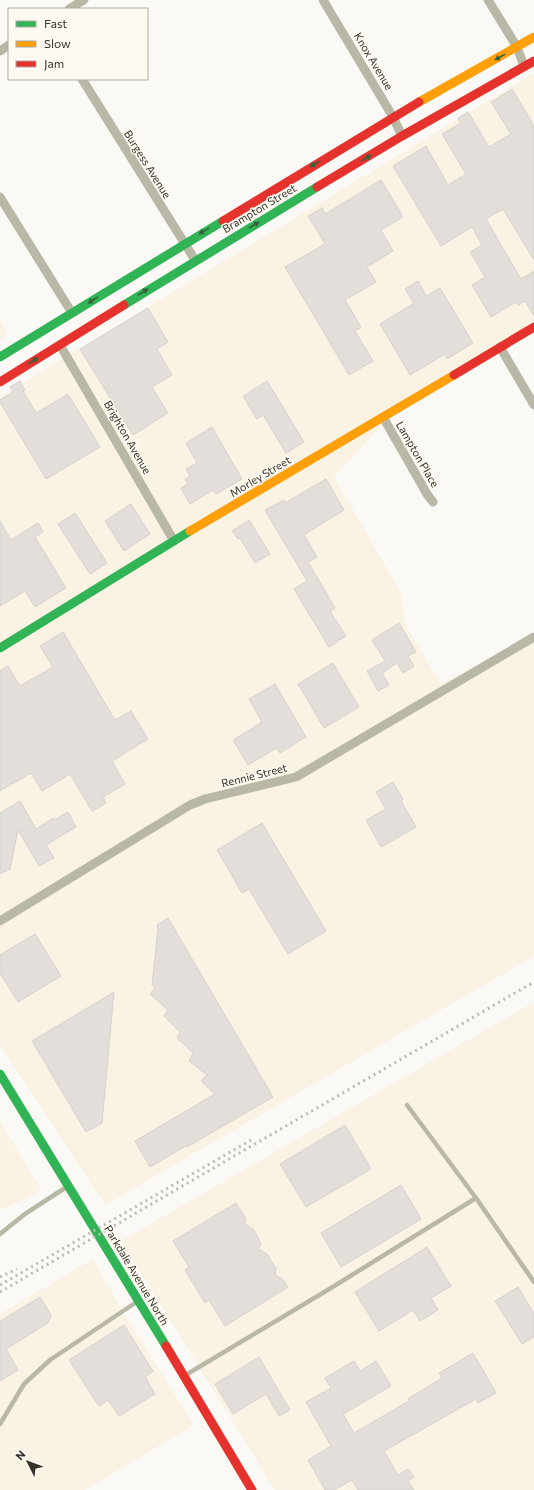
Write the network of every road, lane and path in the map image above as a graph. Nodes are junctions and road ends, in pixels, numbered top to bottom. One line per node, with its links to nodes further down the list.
1 (84, 0): 4 (street)
2 (323, 0): 10 (street, Knox Avenue)
3 (488, 0): 6 (street)
4 (71, 8)
5 (534, 37): 6 (street, Brampton Street)
6 (516, 47): 8 (street); 10 (street, Brampton Street, one-way to 10)
7 (534, 61): 8 (street, Brampton Street)
8 (524, 66): 11 (street, Brampton Street)
9 (83, 80): 13 (street, Burgess Avenue)
10 (393, 117): 11 (street, Knox Avenue); 13 (street, Brampton Street, one-way to 13)
11 (402, 136): 14 (street, Brampton Street, one-way to 11)
12 (0, 197): 15 (street)
13 (184, 244): 14 (street, Burgess Avenue); 15 (street, Brampton Street, one-way to 15)
14 (195, 260): 17 (street, Brampton Street, one-way to 14)
15 (72, 313): 19 (street, Brampton Street)
16 (534, 327): 18 (street, Morley Street)
17 (60, 345): 20 (street, Brampton Street, one-way to 17); 24 (street, Brighton Avenue)
18 (500, 347): 21 (street); 22 (street, Morley Street)
19 (0, 357)
20 (0, 382)
21 (534, 405)
22 (383, 417): 23 (street, Lampton Place); 24 (street, Morley Street)
23 (433, 502)
24 (174, 541): 26 (street, Morley Street)
25 (534, 637): 27 (street, Rennie Street)
26 (0, 648)
27 (0, 921)
28 (0, 1074): 30 (street, Parkdale Avenue North)
29 (407, 1105): 31 (lane)
30 (68, 1186): 32 (lane); 34 (street, Parkdale Avenue North)
31 (476, 1198): 33 (lane); 35 (lane)
32 (0, 1234)
33 (534, 1282)
34 (138, 1300): 35 (street, Parkdale Avenue North); 36 (lane)
35 (184, 1376): 37 (street, Parkdale Avenue North)
36 (0, 1424)
37 (252, 1490)

